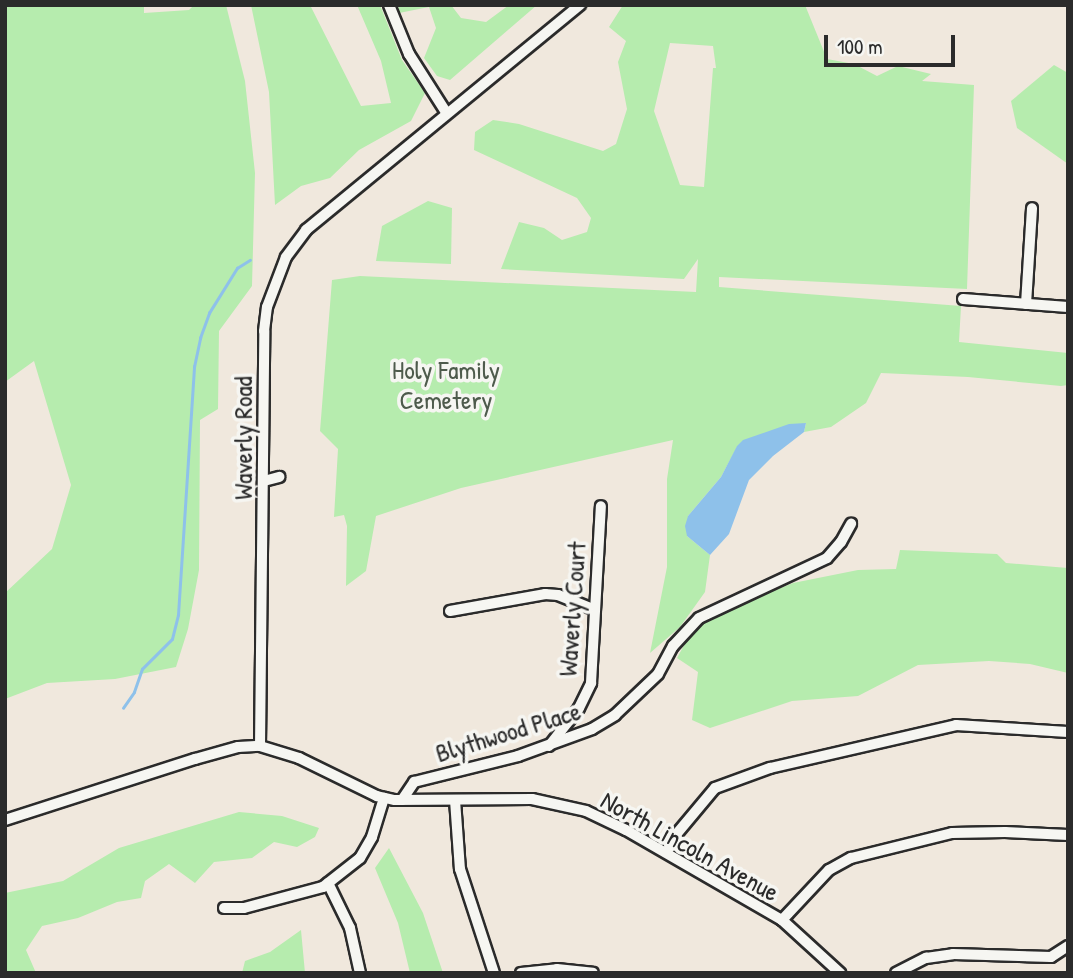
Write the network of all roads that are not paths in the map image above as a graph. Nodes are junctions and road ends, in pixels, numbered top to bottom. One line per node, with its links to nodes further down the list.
1 (389, 5): 3 (street)
2 (580, 5): 3 (street, Waverly Road)
3 (446, 113): 9 (street, Waverly Road)
4 (1032, 208): 6 (street)
5 (963, 299): 6 (street)
6 (1026, 304): 7 (street)
7 (1068, 307)
8 (279, 477): 9 (street)
9 (264, 481): 15 (street, Waverly Road)
10 (601, 506): 12 (street, Waverly Court)
11 (851, 524): 16 (street, Blythwood Place)
12 (595, 610): 13 (street); 16 (street, Waverly Court)
13 (450, 611)
14 (1068, 732): 22 (street)
15 (260, 746): 17 (street, North Lincoln Avenue); 20 (street)
16 (549, 746): 18 (street, Blythwood Place)
17 (384, 798): 18 (street, North Lincoln Avenue); 23 (street)
18 (402, 800): 19 (street, North Lincoln Avenue)
19 (455, 800): 22 (street, North Lincoln Avenue); 28 (street)
20 (5, 820)
21 (1068, 835): 25 (street)
22 (667, 852): 25 (street, North Lincoln Avenue)
23 (328, 883): 24 (street); 27 (street)
24 (224, 908)
25 (782, 920): 31 (street, North Lincoln Avenue)
26 (1068, 946): 32 (street)
27 (360, 973)
28 (494, 973)
29 (521, 973): 30 (street)
30 (593, 973)
31 (840, 973)
32 (896, 973)

